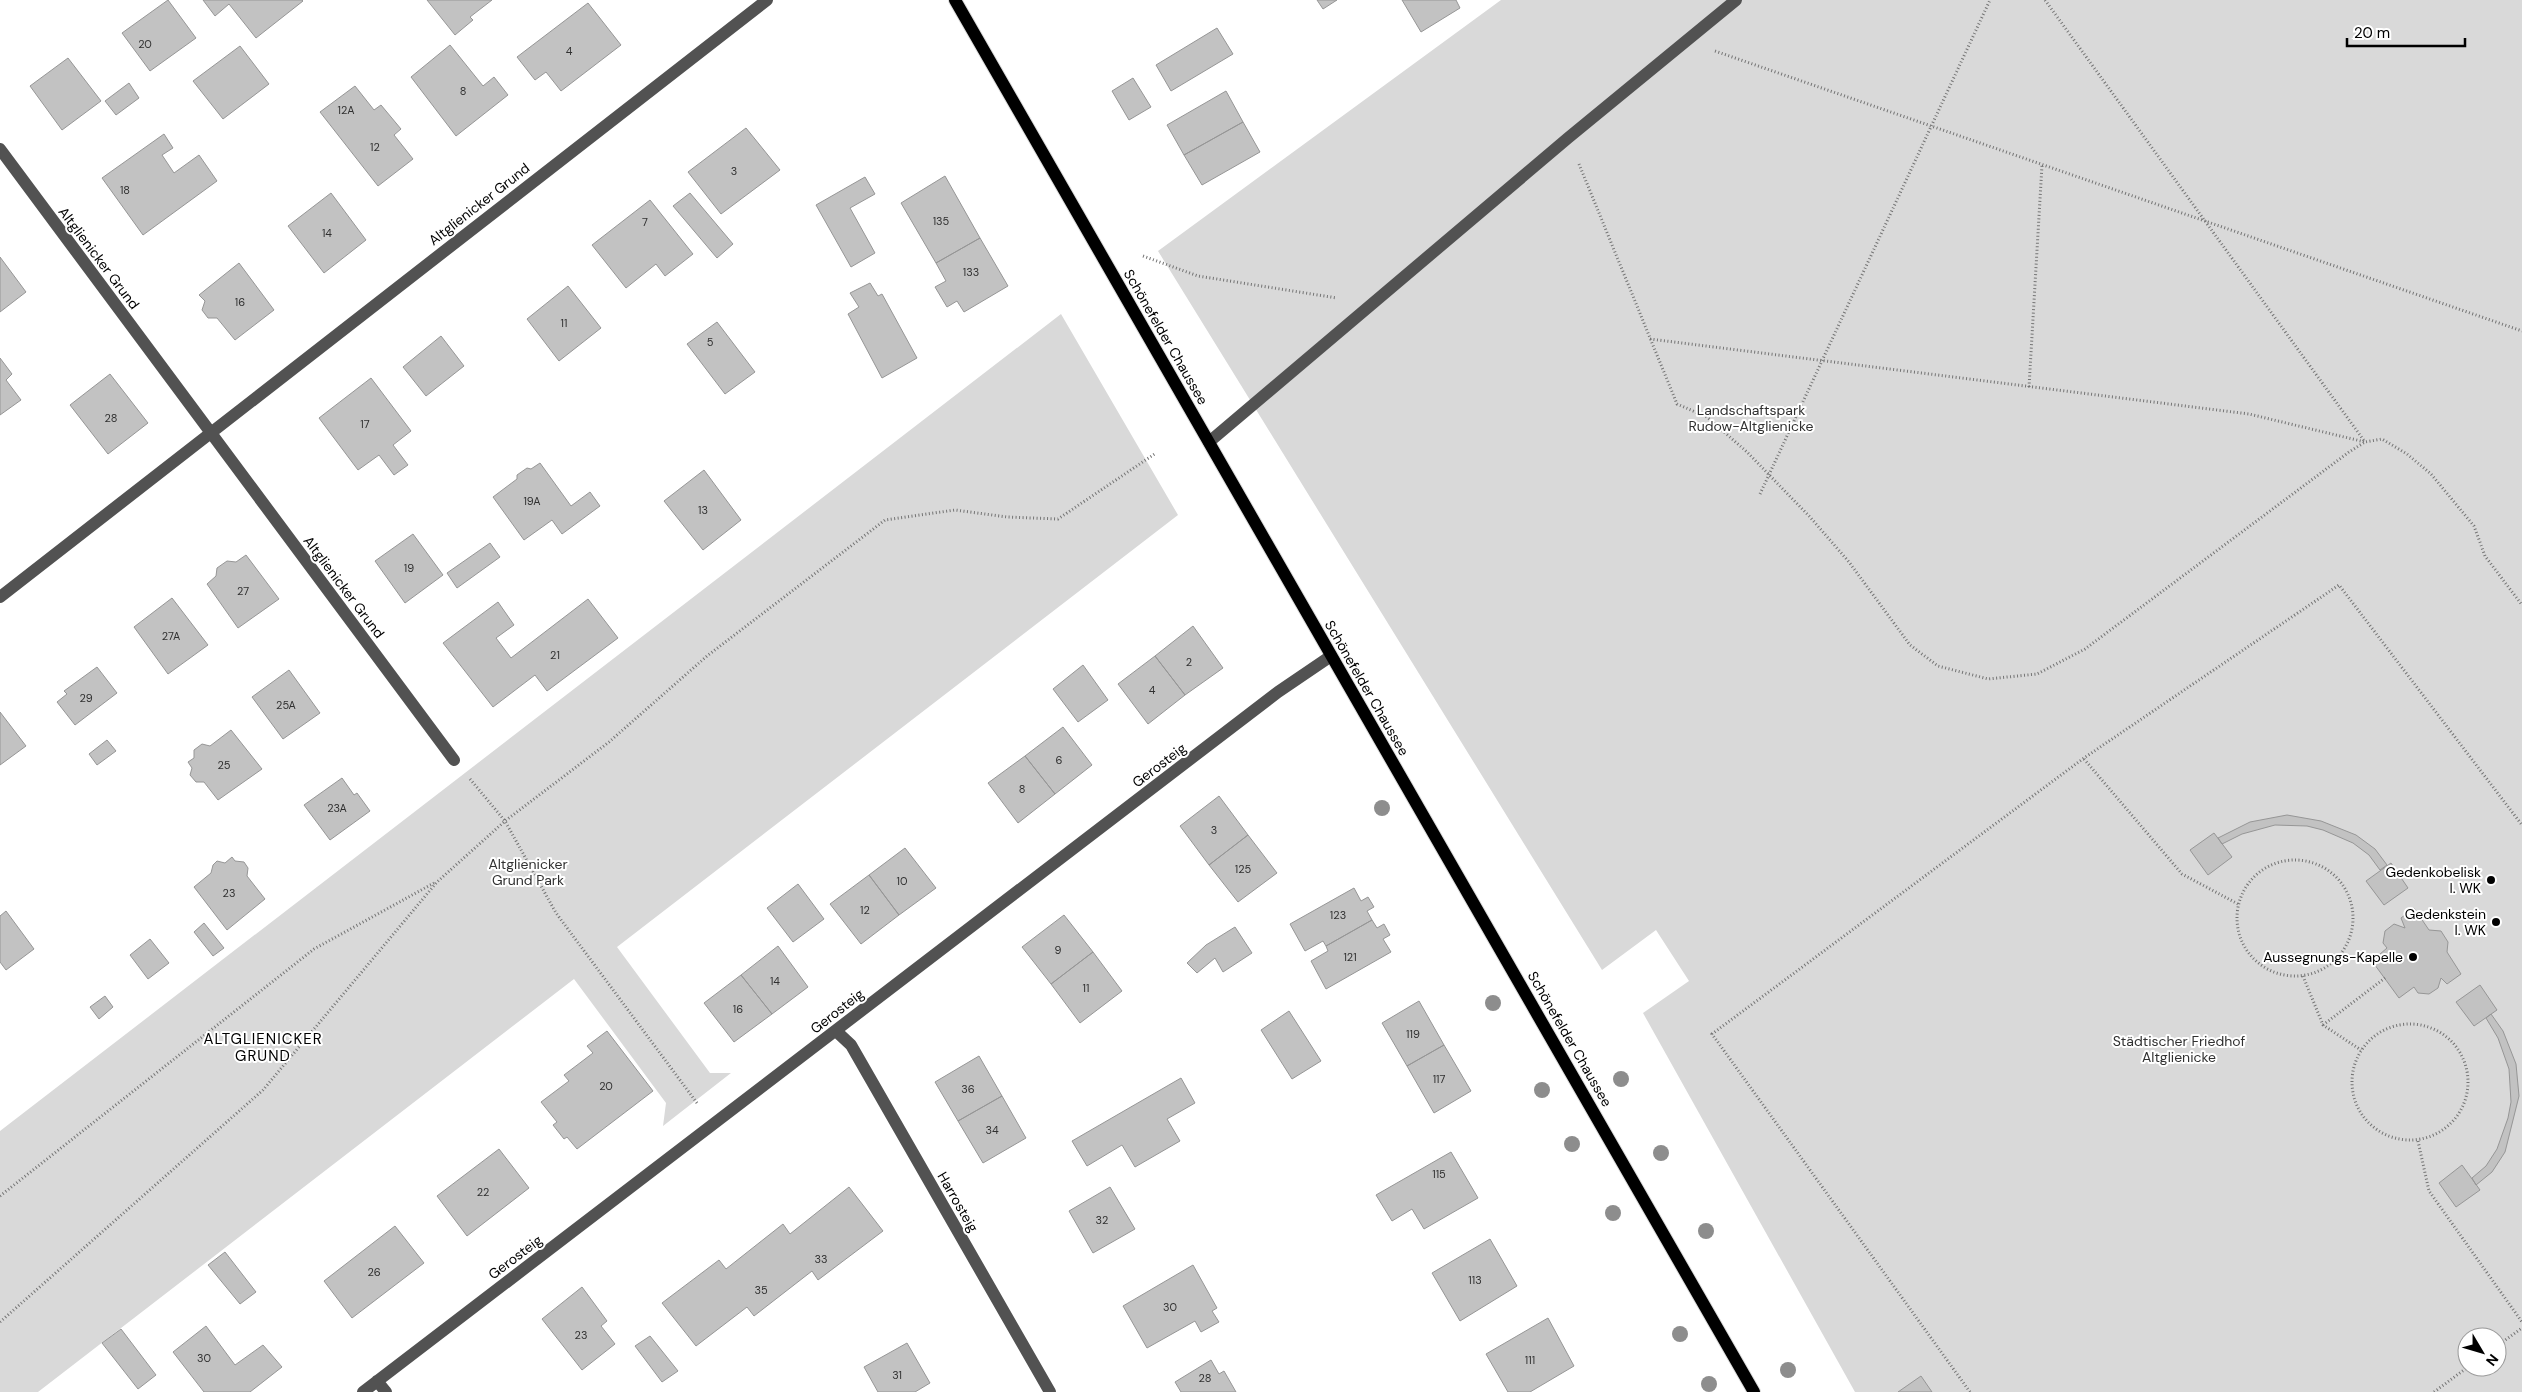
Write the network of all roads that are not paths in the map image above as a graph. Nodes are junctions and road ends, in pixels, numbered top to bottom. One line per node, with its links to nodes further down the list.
1 (767, 0): 5 (street, Altglienicker Grund)
2 (955, 0): 6 (main road, Schönefelder Chaussee)
3 (1736, 0): 6 (street)
4 (0, 149): 5 (street, Altglienicker Grund)
5 (210, 432): 7 (street, Altglienicker Grund); 9 (street, Altglienicker Grund)
6 (1209, 442): 8 (main road, Schönefelder Chaussee)
7 (0, 597)
8 (1331, 656): 10 (street, Gerosteig); 15 (main road, Schönefelder Chaussee)
9 (454, 760)
10 (836, 1031): 11 (street, Gerosteig); 14 (street, Harrosteig)
11 (377, 1381): 12 (street, Gerosteig); 13 (street)
12 (363, 1392)
13 (386, 1392)
14 (1050, 1392)
15 (1754, 1392)

